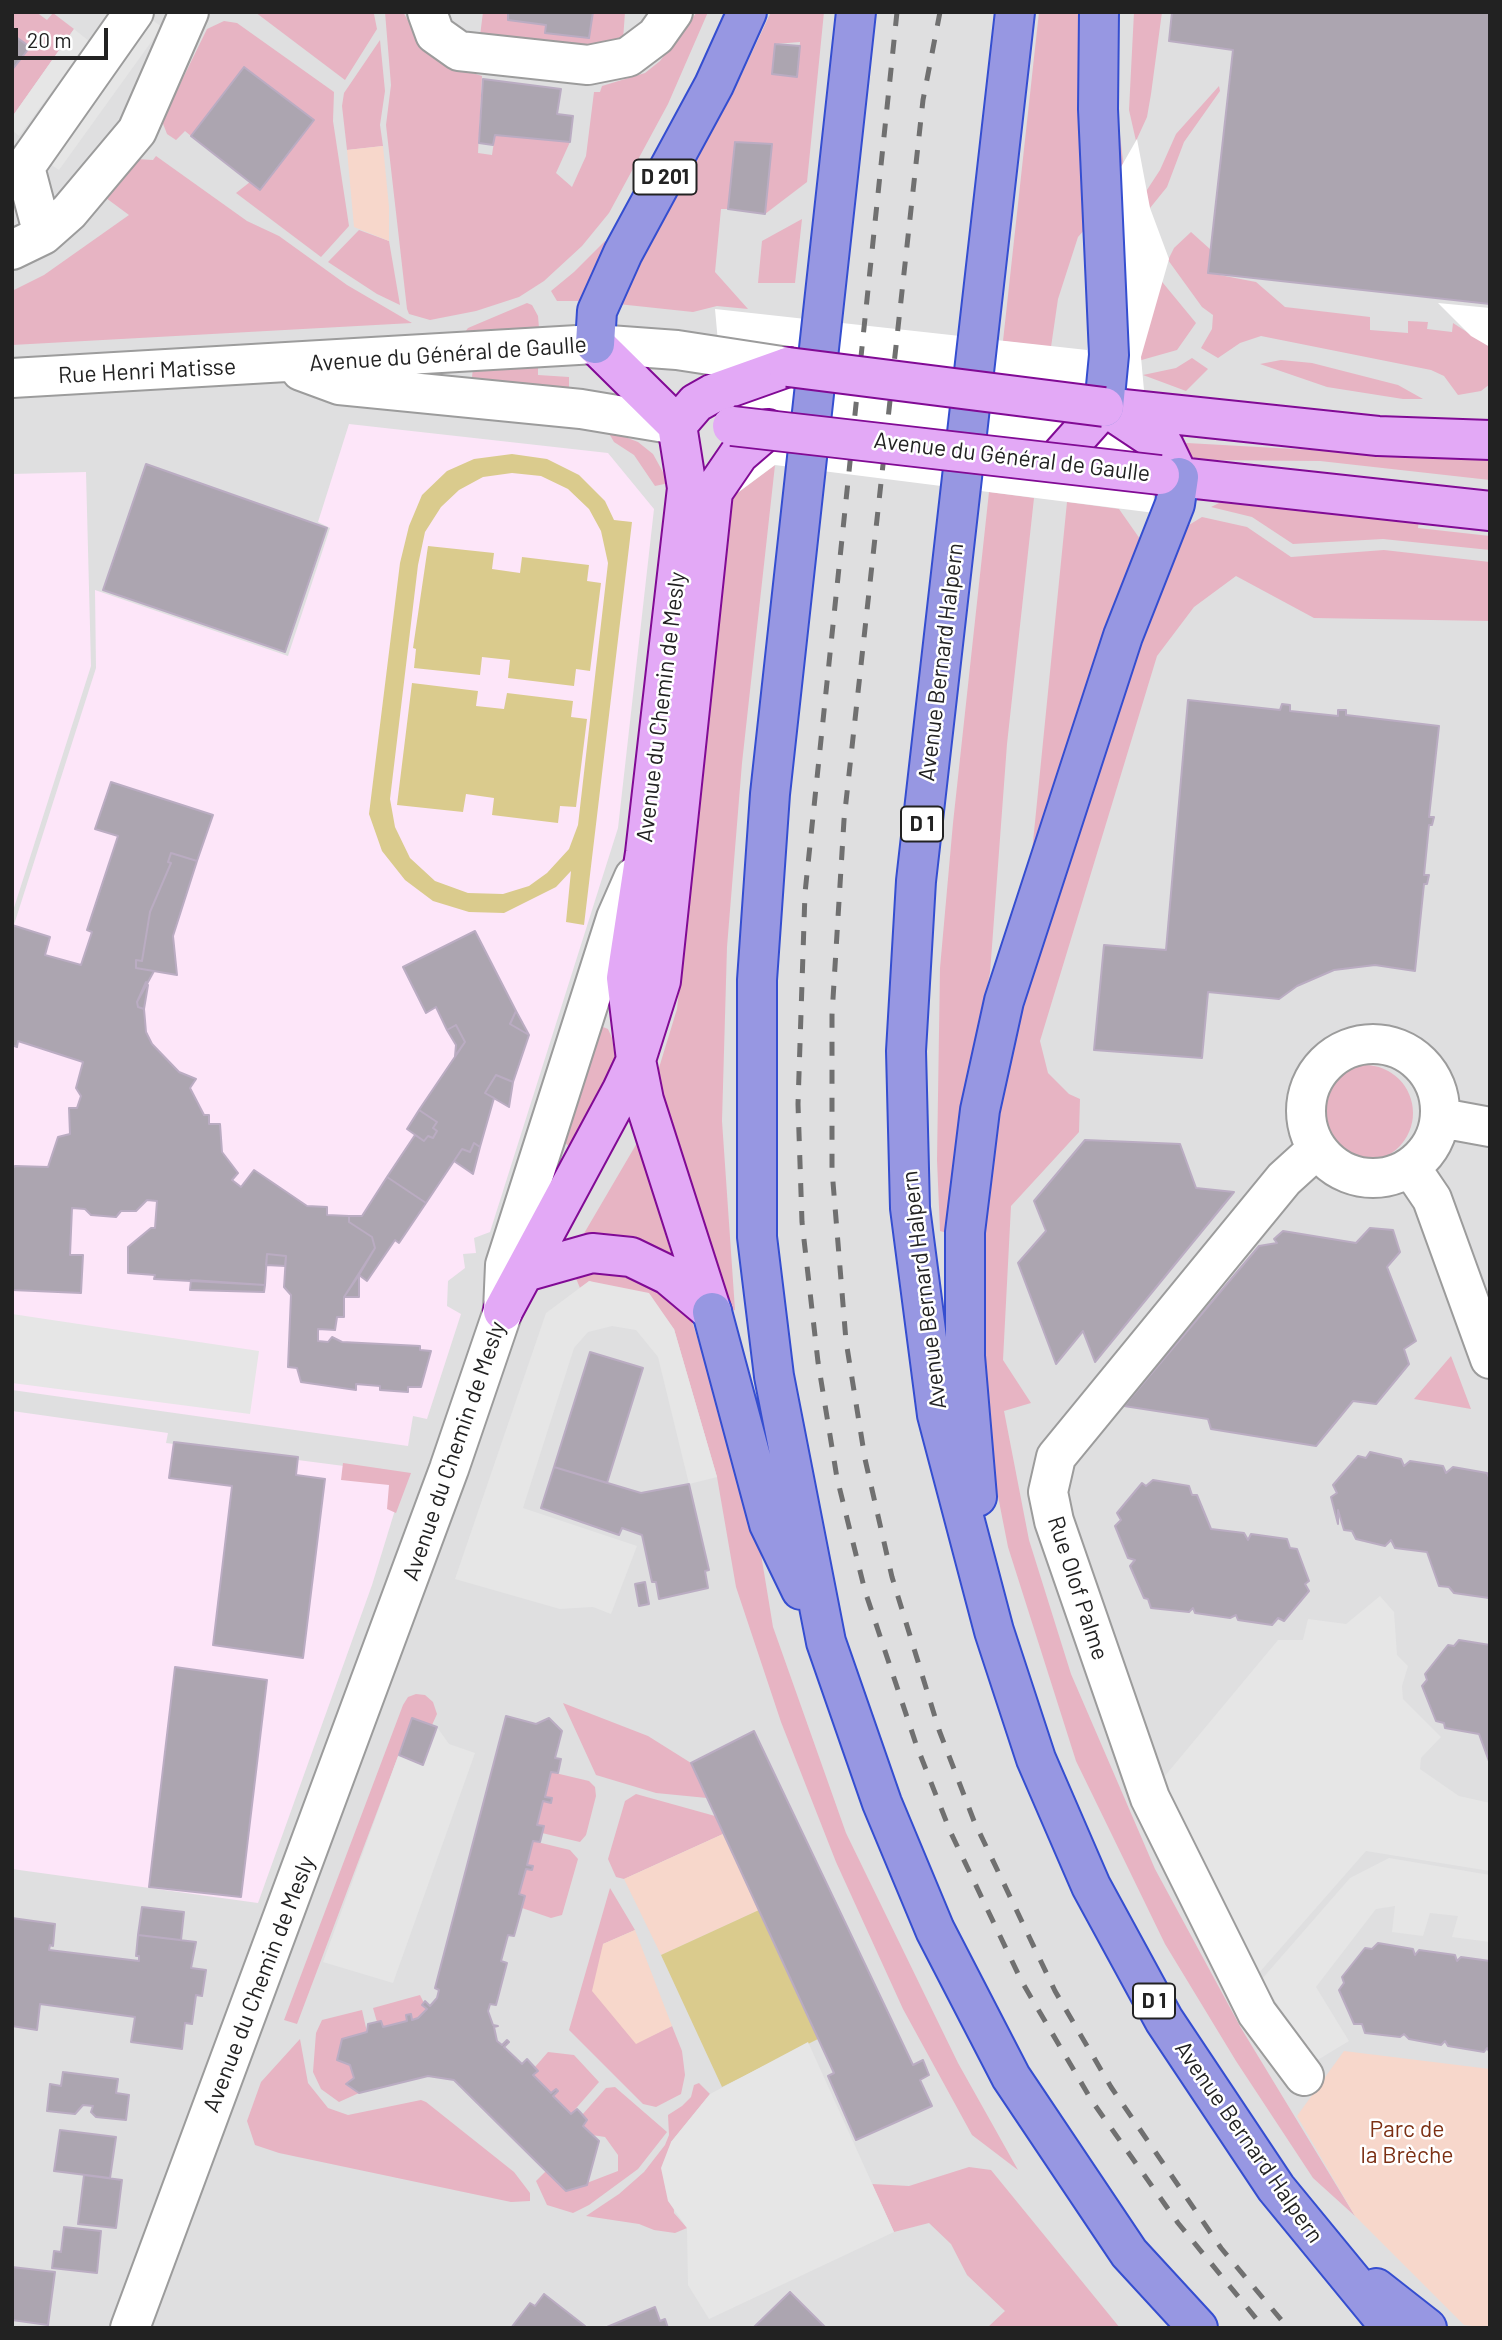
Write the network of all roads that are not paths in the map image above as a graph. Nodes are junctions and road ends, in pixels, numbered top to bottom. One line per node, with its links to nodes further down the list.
1 (134, 12): 9 (street)
2 (189, 12): 9 (street)
3 (427, 12): 4 (street)
4 (673, 12)
5 (747, 12): 10 (highway, D 201)
6 (856, 12): 32 (highway)
7 (1015, 12): 31 (highway, Avenue Bernard Halpern / D 1)
8 (1099, 12): 14 (highway)
9 (27, 243)
10 (595, 344): 11 (street, Avenue du Général de Gaulle); 12 (street, Avenue du Général de Gaulle); 15 (main road)
11 (282, 364): 13 (street, Rue Henri Matisse); 15 (street, Avenue du Général de Gaulle)
12 (788, 367): 14 (main road, Avenue du Général de Gaulle, bridge); 16 (main road)
13 (12, 378)
14 (1104, 407): 18 (main road, Avenue du Général de Gaulle); 19 (main road)
15 (677, 425): 16 (main road, Avenue du Général de Gaulle); 21 (main road, Avenue du Chemin de Mesly)
16 (738, 426): 19 (main road, Avenue du Général de Gaulle, bridge); 22 (main road)
17 (1490, 440): 18 (main road, Avenue du Général de Gaulle)
18 (1169, 453): 19 (main road, Avenue du Général de Gaulle, bridge); 20 (main road, Avenue du Général de Gaulle); 31 (highway)
19 (1056, 461)
20 (1490, 511)
21 (645, 853): 22 (main road); 28 (street, Avenue du Chemin de Mesly)
22 (636, 1060): 27 (main road); 29 (main road)
23 (1441, 1118): 24 (street); 25 (street); 26 (street)
24 (1490, 1127)
25 (1317, 1149): 26 (street); 33 (street, Rue Olof Palme)
26 (1410, 1168): 30 (street)
27 (525, 1272): 28 (main road); 29 (main road)
28 (503, 1311): 36 (street, Avenue du Chemin de Mesly)
29 (712, 1312): 32 (highway)
30 (1490, 1359)
31 (994, 1631): 34 (highway, Avenue Bernard Halpern / D 1)
32 (826, 1642): 35 (highway)
33 (1304, 2076)
34 (1313, 2236): 39 (highway, Avenue Bernard Halpern / D 1); 40 (highway, D 1)
35 (1129, 2253): 37 (highway); 38 (highway)
36 (130, 2328)
37 (1170, 2328)
38 (1198, 2328)
39 (1391, 2328)
40 (1427, 2328)

